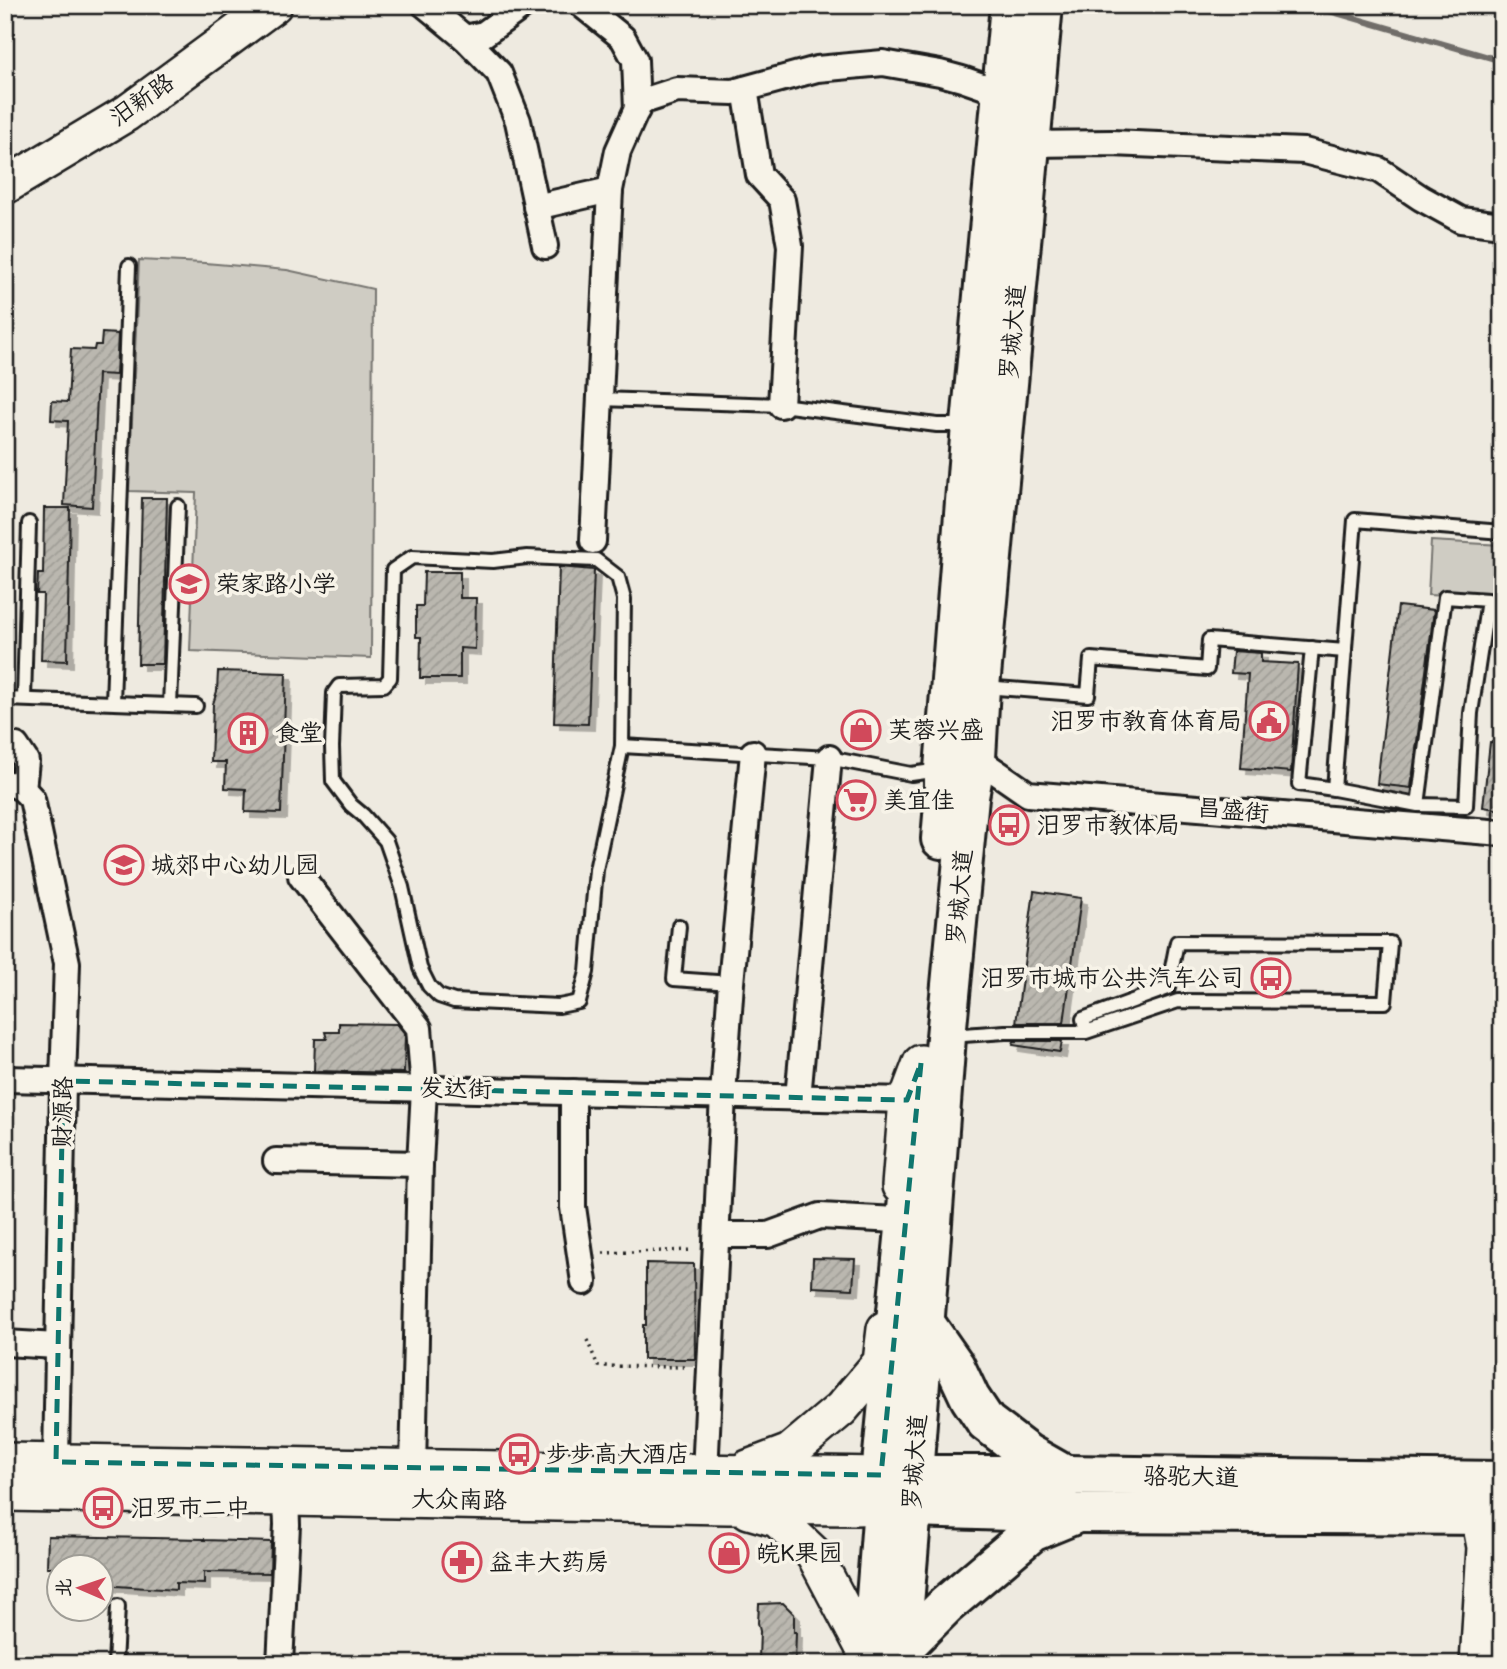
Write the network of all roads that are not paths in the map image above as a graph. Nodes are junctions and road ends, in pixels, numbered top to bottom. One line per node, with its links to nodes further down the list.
1 (243, 5): 13 (main road)
2 (274, 5): 14 (main road, 汨新路)
3 (425, 5): 8 (street)
4 (524, 5): 8 (street)
5 (582, 5): 11 (street)
6 (1010, 5): 10 (main road, 罗城大道)
7 (1043, 5): 12 (main road, 罗城大道)
8 (465, 38): 16 (street)
9 (745, 89): 10 (street); 11 (street); 21 (street)
10 (1000, 98): 22 (main road, 罗城大道)
11 (637, 110): 15 (street)
12 (1030, 144): 17 (street); 29 (main road, 罗城大道)
13 (5, 162)
14 (5, 186)
15 (610, 190): 16 (street); 20 (street)
16 (536, 207): 18 (street)
17 (1502, 225)
18 (545, 246)
19 (129, 266): 32 (lane)
20 (600, 399): 21 (lane); 26 (street)
21 (781, 405): 22 (lane)
22 (971, 425): 39 (main road, 罗城大道)
23 (178, 506): 33 (lane)
24 (29, 523): 31 (lane)
25 (1502, 532): 28 (lane)
26 (593, 541)
27 (1312, 648): 28 (lane); 29 (lane); 41 (lane)
28 (1345, 650): 41 (lane)
29 (980, 687): 39 (main road, 罗城大道)
30 (5, 699): 31 (lane)
31 (24, 699): 32 (lane)
32 (113, 702): 33 (lane)
33 (170, 705): 34 (lane)
34 (196, 706)
35 (5, 745): 40 (street)
36 (622, 746): 36 (lane); 37 (lane)
37 (753, 753): 38 (lane); 46 (street)
38 (830, 758): 39 (lane); 54 (street)
39 (960, 764): 43 (street, 昌盛街); 48 (main road, 罗城大道)
40 (14, 787): 50 (street, 财源路)
41 (1334, 789): 42 (lane)
42 (1419, 805): 42 (lane)
43 (1502, 833)
44 (301, 876): 51 (street)
45 (679, 926): 46 (lane)
46 (731, 983): 53 (street)
47 (1086, 1032): 47 (lane); 48 (lane)
48 (934, 1050): 55 (main road); 61 (main road, 罗城大道); 70 (main road, 罗城大道)
49 (5, 1079): 50 (street, 发达街)
50 (63, 1081): 51 (street, 发达街); 63 (street, 财源路)
51 (424, 1089): 52 (street, 发达街); 57 (street)
52 (573, 1092): 53 (street, 发达街); 60 (street)
53 (723, 1095): 54 (street, 发达街); 59 (street)
54 (798, 1098): 55 (street, 发达街)
55 (907, 1100): 58 (main road)
56 (276, 1161): 57 (street)
57 (420, 1164): 66 (street)
58 (897, 1220): 59 (street); 69 (main road)
59 (717, 1243): 69 (street)
60 (584, 1282)
61 (925, 1322): 67 (main road); 70 (main road, 罗城大道)
62 (5, 1343): 63 (street)
63 (57, 1346): 65 (street, 财源路)
64 (5, 1461): 65 (main road, 大众南路)
65 (56, 1462): 66 (main road, 大众南路)
66 (414, 1468): 69 (main road, 大众南路)
67 (1066, 1475): 68 (main road, 骆驼大道); 70 (main road, 骆驼大道)
68 (1502, 1483): 74 (main road)
69 (722, 1484): 70 (main road, 大众南路); 72 (main road, 大众南路); 77 (main road)
70 (897, 1491): 73 (main road, 骆驼大道); 77 (main road, 罗城大道)
71 (5, 1493): 72 (main road, 大众南路)
72 (286, 1497): 79 (street)
73 (1076, 1513): 74 (main road, 骆驼大道); 77 (main road)
74 (1491, 1516): 80 (main road)
75 (118, 1606): 78 (lane)
76 (1502, 1613): 81 (main road)
77 (885, 1660)
78 (115, 1664)
79 (280, 1664)
80 (1478, 1664)
81 (1499, 1664)

